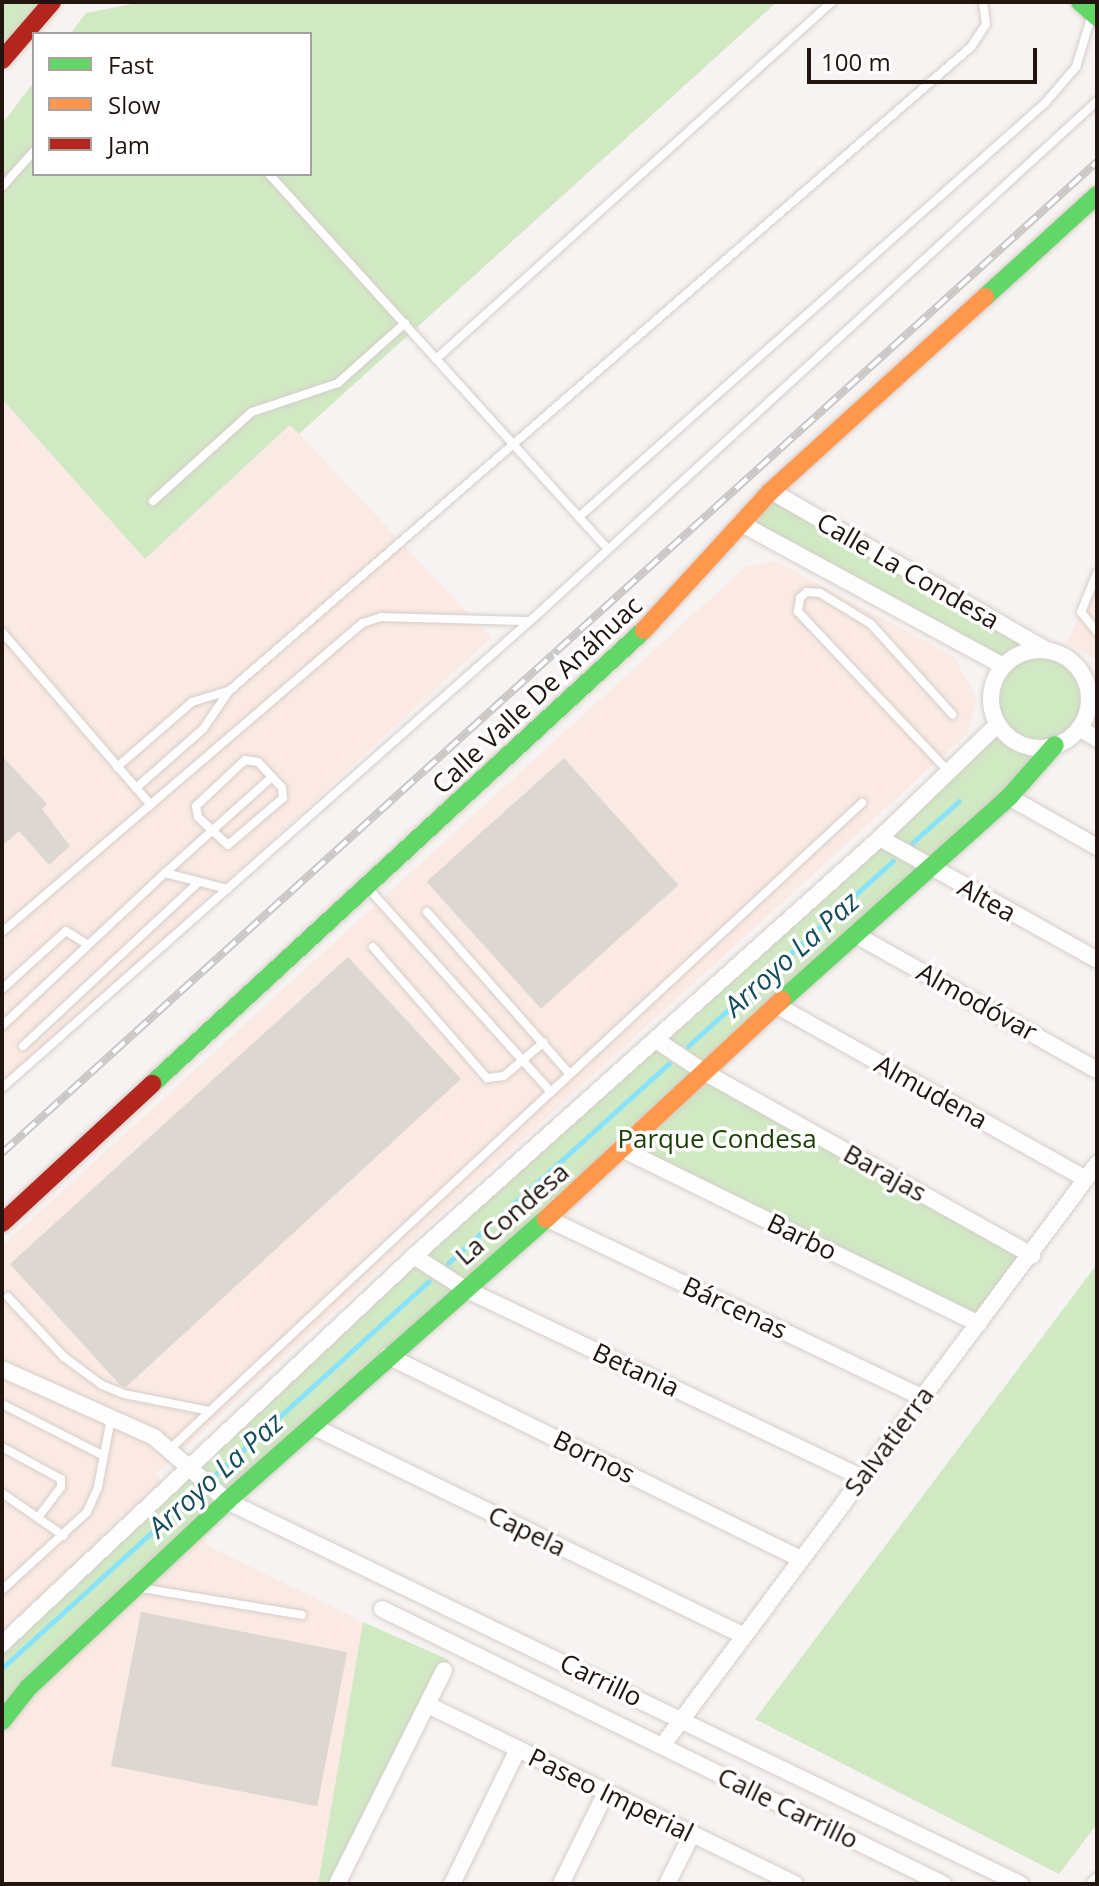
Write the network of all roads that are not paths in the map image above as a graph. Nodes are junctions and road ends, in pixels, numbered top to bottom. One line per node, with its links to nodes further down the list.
1 (52, 2): 5 (main road)
2 (832, 2): 12 (lane)
3 (983, 2): 13 (lane)
4 (1090, 11): 16 (lane)
5 (2, 60)
6 (1097, 101): 18 (lane)
7 (32, 153): 9 (lane)
8 (271, 176): 11 (lane)
9 (2, 187)
10 (1093, 201): 14 (main road, Calle Valle De Anáhuac)
11 (405, 323): 12 (lane); 15 (lane)
12 (436, 359): 13 (lane)
13 (514, 445): 16 (lane); 25 (lane)
14 (771, 491): 17 (main road, Calle Valle De Anáhuac); 23 (street, Calle La Condesa)
15 (153, 501)
16 (579, 517): 18 (lane)
17 (740, 523): 24 (street, Calle La Condesa); 44 (main road, Calle Valle De Anáhuac)
18 (606, 547): 20 (lane)
19 (1097, 573): 22 (lane)
20 (529, 621): 37 (lane); 45 (lane)
21 (2, 632): 31 (lane)
22 (1097, 632)
23 (1046, 650): 24 (street); 28 (street)
24 (1003, 666): 27 (street)
25 (229, 691): 31 (lane); 34 (lane)
26 (953, 715): 32 (lane)
27 (998, 724): 30 (street); 32 (street, La Condesa)
28 (1079, 728): 29 (street); 30 (street)
29 (1097, 739)
30 (1055, 745): 35 (main road, La Condesa)
31 (117, 767): 34 (lane)
32 (949, 771): 39 (street, La Condesa)
33 (272, 777): 38 (lane); 38 (lane); 38 (lane)
34 (136, 788): 37 (lane)
35 (1009, 797): 40 (street); 41 (main road, La Condesa)
36 (862, 803): 61 (lane)
37 (151, 805): 47 (lane)
38 (211, 831): 42 (lane)
39 (880, 838): 41 (street, Altea); 55 (street, La Condesa)
40 (1097, 847)
41 (930, 869): 48 (main road, La Condesa); 51 (street, Altea)
42 (165, 873): 43 (lane); 49 (lane)
43 (199, 882): 45 (lane); 57 (lane)
44 (368, 888): 58 (lane); 68 (main road, Calle Valle De Anáhuac)
45 (228, 889): 62 (lane)
46 (427, 912): 56 (lane)
47 (2, 932)
48 (856, 935): 53 (main road, La Condesa); 59 (street, Almodóvar)
49 (88, 945): 52 (lane); 54 (lane)
50 (373, 947): 58 (lane)
51 (1097, 960)
52 (2, 989)
53 (776, 1005): 60 (main road, La Condesa); 66 (street, Almudena)
54 (2, 1026)
55 (656, 1040): 60 (street, Barajas); 70 (street, La Condesa)
56 (544, 1042): 58 (lane); 61 (lane)
57 (23, 1046)
58 (523, 1062): 63 (lane)
59 (1097, 1070)
60 (704, 1072): 64 (main road, La Condesa); 69 (street, Barajas)
61 (570, 1074): 63 (lane)
62 (2, 1088)
63 (551, 1092): 78 (lane)
64 (624, 1150): 67 (main road, La Condesa); 73 (street, Barbo)
65 (1097, 1164): 66 (street, Salvatierra)
66 (1086, 1179): 69 (street, Salvatierra)
67 (548, 1219): 71 (main road, La Condesa); 76 (street, Bárcenas)
68 (2, 1223)
69 (1032, 1255): 73 (street, Salvatierra)
70 (414, 1256): 71 (street, Betania); 84 (street, La Condesa)
71 (465, 1289): 74 (main road, La Condesa); 85 (street, Betania)
72 (8, 1297): 78 (lane)
73 (979, 1324): 76 (street, Salvatierra)
74 (388, 1356): 80 (main road, La Condesa); 90 (street, Bornos)
75 (2, 1369): 79 (street, Carrillo)
76 (922, 1397): 85 (street, Salvatierra)
77 (2, 1404): 83 (lane)
78 (210, 1411): 82 (lane)
79 (111, 1417): 82 (street, Carrillo); 83 (lane)
80 (312, 1426): 87 (main road, La Condesa); 95 (street, Capela)
81 (2, 1447): 88 (lane)
82 (170, 1449): 84 (street, Carrillo)
83 (104, 1456): 89 (lane)
84 (192, 1470): 87 (street, Carrillo); 96 (street, La Condesa)
85 (861, 1477): 90 (street, Salvatierra)
86 (2, 1493): 88 (lane)
87 (224, 1499): 91 (main road, La Condesa); 99 (street, Carrillo)
88 (38, 1517): 89 (lane)
89 (64, 1536): 92 (lane)
90 (800, 1559): 95 (street, Salvatierra)
91 (136, 1587): 94 (lane); 100 (main road, La Condesa)
92 (2, 1590)
93 (382, 1609): 101 (street, Calle Carrillo)
94 (302, 1615)
95 (742, 1635): 99 (street, Salvatierra)
96 (2, 1644)
97 (444, 1670): 98 (street)
98 (428, 1705): 102 (street, Paseo Imperial); 106 (street)
99 (680, 1717): 101 (street); 112 (street, Carrillo)
100 (2, 1721)
101 (662, 1746): 111 (street, Calle Carrillo)
102 (518, 1749): 103 (street, Paseo Imperial); 107 (street)
103 (606, 1792): 104 (street, Paseo Imperial); 108 (street)
104 (692, 1834): 105 (street, Paseo Imperial); 109 (street)
105 (777, 1880): 110 (street, Paseo Imperial)
106 (337, 1884)
107 (452, 1884)
108 (561, 1884)
109 (667, 1884)
110 (795, 1884)
111 (943, 1884)
112 (1020, 1884)

